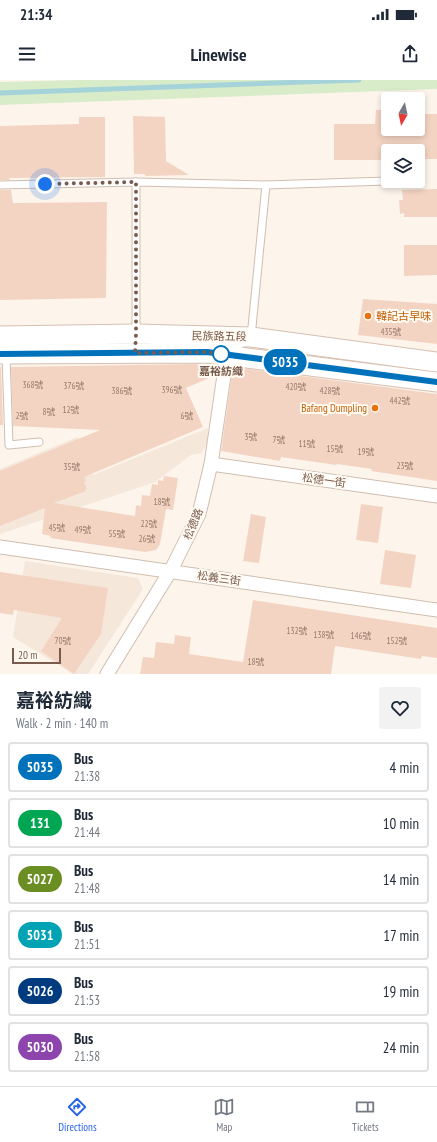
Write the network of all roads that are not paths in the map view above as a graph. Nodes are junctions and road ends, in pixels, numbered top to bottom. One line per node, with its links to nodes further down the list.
1 (381, 181): 4 (lane)
2 (136, 182): 3 (lane); 4 (lane); 7 (lane)
3 (0, 185)
4 (266, 185): 6 (lane)
5 (0, 336): 7 (main road, 民族路五段)
6 (251, 337): 7 (main road, 民族路五段); 9 (lane); 10 (main road, 民族路五段)
7 (136, 344): 8 (main road, 民族路五段); 9 (main road, 民族路五段)
8 (3, 354): 12 (lane)
9 (227, 355): 11 (main road, 民族路五段); 13 (street, 松德路)
10 (437, 362)
11 (437, 382)
12 (39, 442)
13 (211, 464): 14 (street, 松德一街); 16 (street, 松德路)
14 (437, 496)
15 (0, 547): 16 (street, 松義三街)
16 (171, 570): 17 (street, 松義三街); 18 (street, 松德路)
17 (437, 610)
18 (107, 674)

